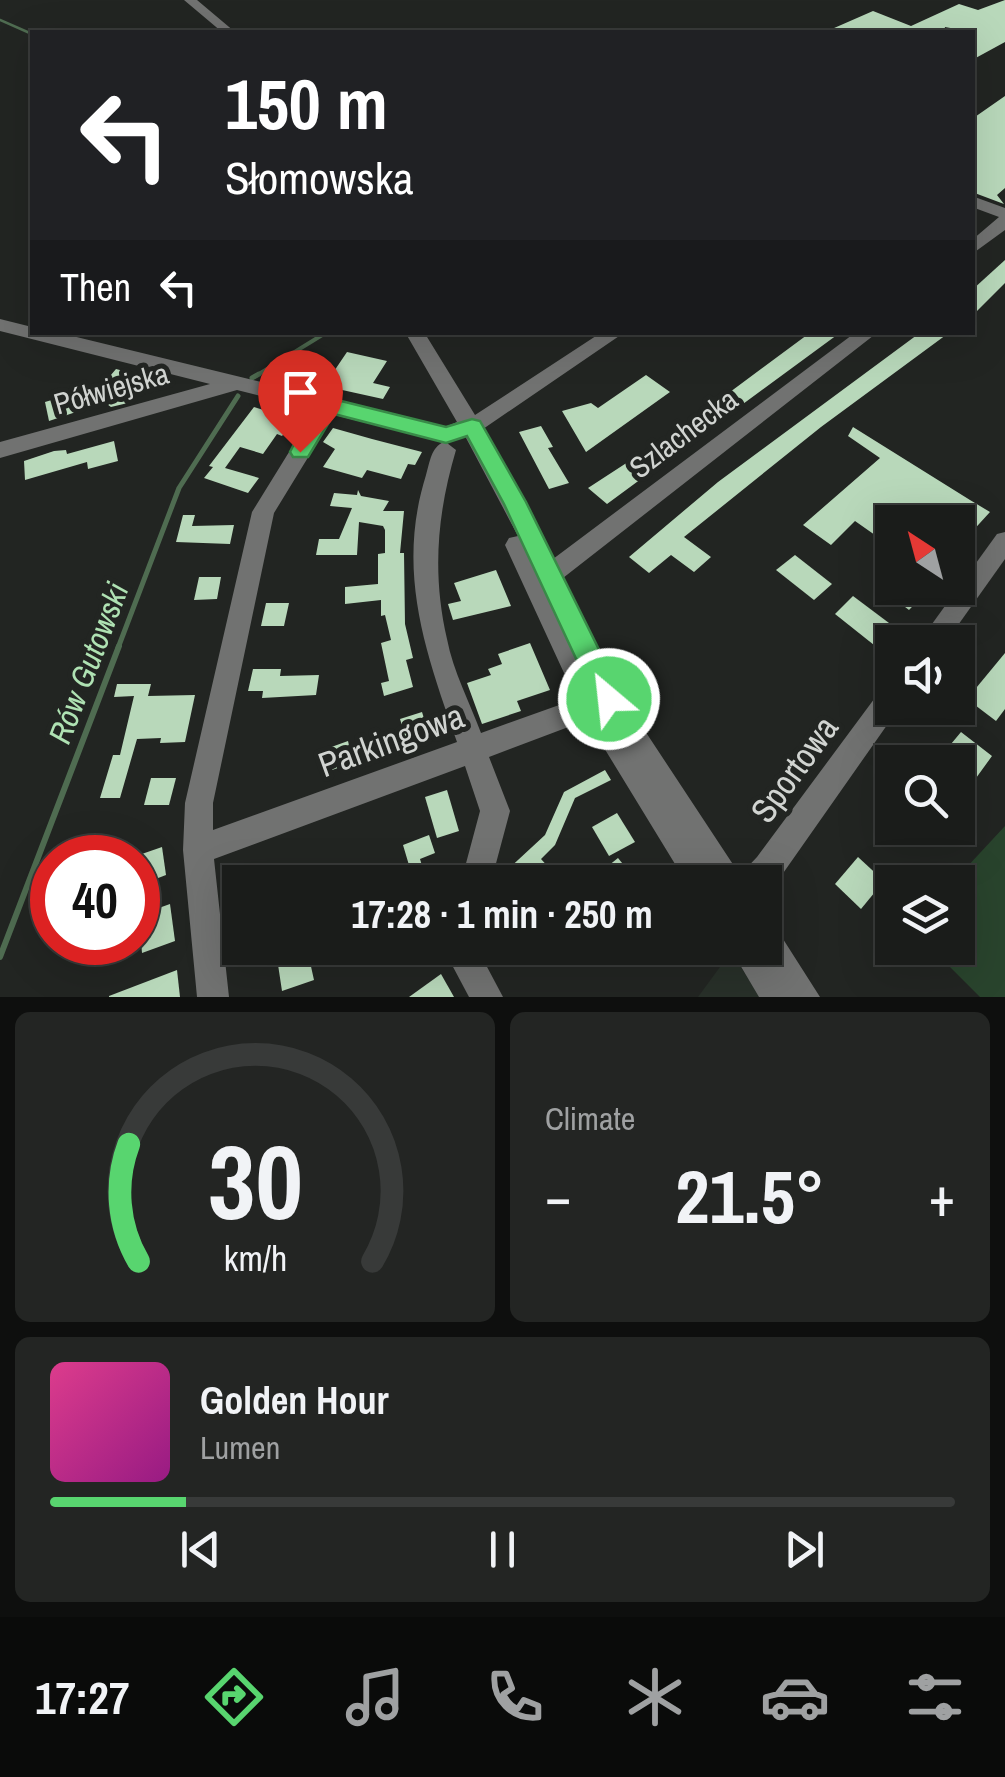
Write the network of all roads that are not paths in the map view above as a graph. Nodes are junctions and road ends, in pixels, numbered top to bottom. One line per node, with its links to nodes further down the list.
1 (190, 0): 2 (street)
2 (227, 30)
3 (975, 202): 4 (street)
4 (1005, 217): 5 (street)
5 (975, 245)
6 (0, 325): 7 (street)
7 (30, 332)
8 (41, 335): 13 (street)
9 (406, 335): 15 (street)
10 (415, 335): 15 (street)
11 (611, 335): 15 (street)
12 (865, 335): 18 (street, Szlachecka)
13 (239, 383): 14 (street); 16 (street, Półwiejska)
14 (329, 405): 15 (street); 23 (street)
15 (459, 436): 18 (street); 22 (street)
16 (0, 450)
17 (1005, 541): 19 (street)
18 (541, 577): 20 (street)
19 (944, 625)
20 (601, 703): 22 (street, Parkingowa); 25 (street); 26 (street)
21 (875, 720): 27 (street, Sportowa)
22 (472, 752): 23 (street, Parkingowa); 24 (street)
23 (198, 850): 31 (street)
24 (481, 865)
25 (693, 865)
26 (714, 865)
27 (770, 865)
28 (782, 964): 34 (street)
29 (469, 965): 32 (street)
30 (757, 965): 33 (street)
31 (214, 997)
32 (487, 997)
33 (778, 997)
34 (804, 997)

